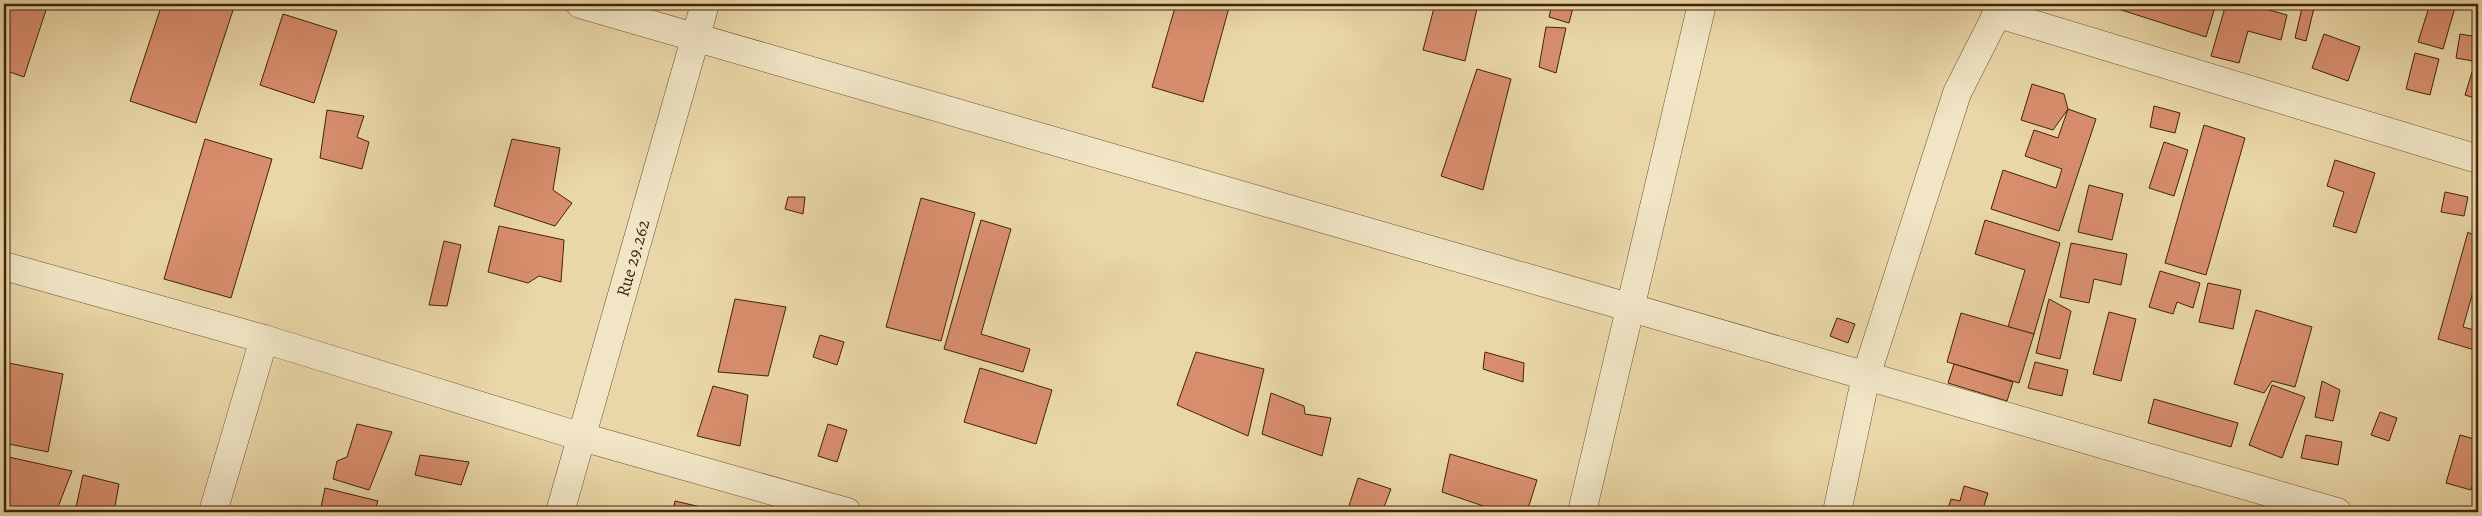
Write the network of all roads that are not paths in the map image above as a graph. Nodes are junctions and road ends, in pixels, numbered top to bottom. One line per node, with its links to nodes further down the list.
1 (580, 4): 5 (street)
2 (705, 4): 5 (street, Rue 29.262)
3 (1702, 4): 8 (street)
4 (1999, 8): 6 (street); 10 (street)
5 (695, 35): 8 (street); 11 (street, Rue 29.262)
6 (2478, 159)
7 (4, 266): 9 (street)
8 (1630, 307): 10 (street); 15 (street)
9 (264, 339): 11 (street); 12 (street)
10 (1866, 376): 16 (street); 17 (street)
11 (582, 437): 13 (street, Rue 29.262); 14 (street)
12 (212, 512)
13 (560, 512)
14 (847, 512)
15 (1582, 512)
16 (1837, 512)
17 (2337, 512)

